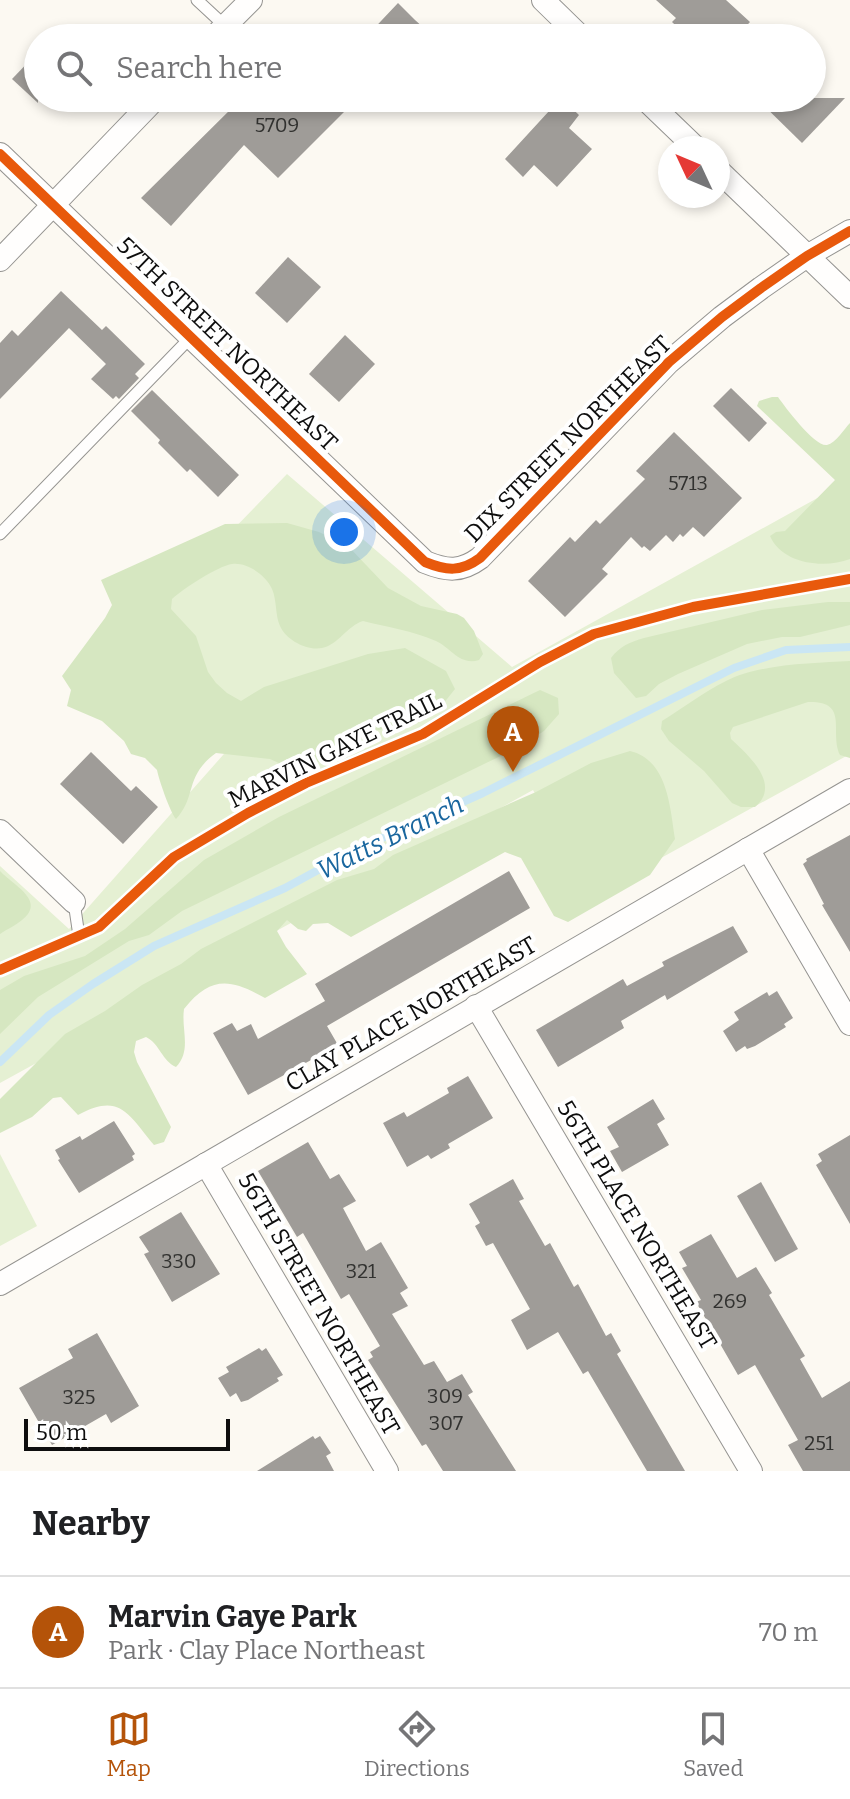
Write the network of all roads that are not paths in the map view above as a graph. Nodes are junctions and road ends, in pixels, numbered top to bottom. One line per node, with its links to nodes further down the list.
1 (197, 0): 4 (lane)
2 (251, 0): 5 (street)
3 (543, 0): 6 (street)
4 (214, 24)
5 (227, 24)
6 (568, 24)
7 (142, 112): 12 (street)
8 (659, 112): 9 (street)
9 (684, 136)
10 (0, 154): 12 (street, 57TH STREET NORTHEAST)
11 (730, 182): 14 (street)
12 (53, 204): 15 (street); 17 (street, 57TH STREET NORTHEAST)
13 (850, 231): 14 (street, DIX STREET NORTHEAST)
14 (807, 256): 16 (street); 19 (street, DIX STREET NORTHEAST)
15 (0, 260)
16 (850, 297)
17 (191, 337): 18 (lane); 19 (street, 57TH STREET NORTHEAST)
18 (0, 534)
19 (425, 562)
20 (850, 790): 22 (street, CLAY PLACE NORTHEAST)
21 (0, 831): 23 (street)
22 (748, 849): 25 (street, CLAY PLACE NORTHEAST); 26 (street)
23 (74, 902): 24 (lane)
24 (79, 936)
25 (476, 1006): 27 (street, CLAY PLACE NORTHEAST); 30 (street, 56TH PLACE NORTHEAST)
26 (850, 1024)
27 (206, 1164): 28 (street, CLAY PLACE NORTHEAST); 29 (street, 56TH STREET NORTHEAST)
28 (0, 1284)
29 (387, 1471)
30 (751, 1471)

